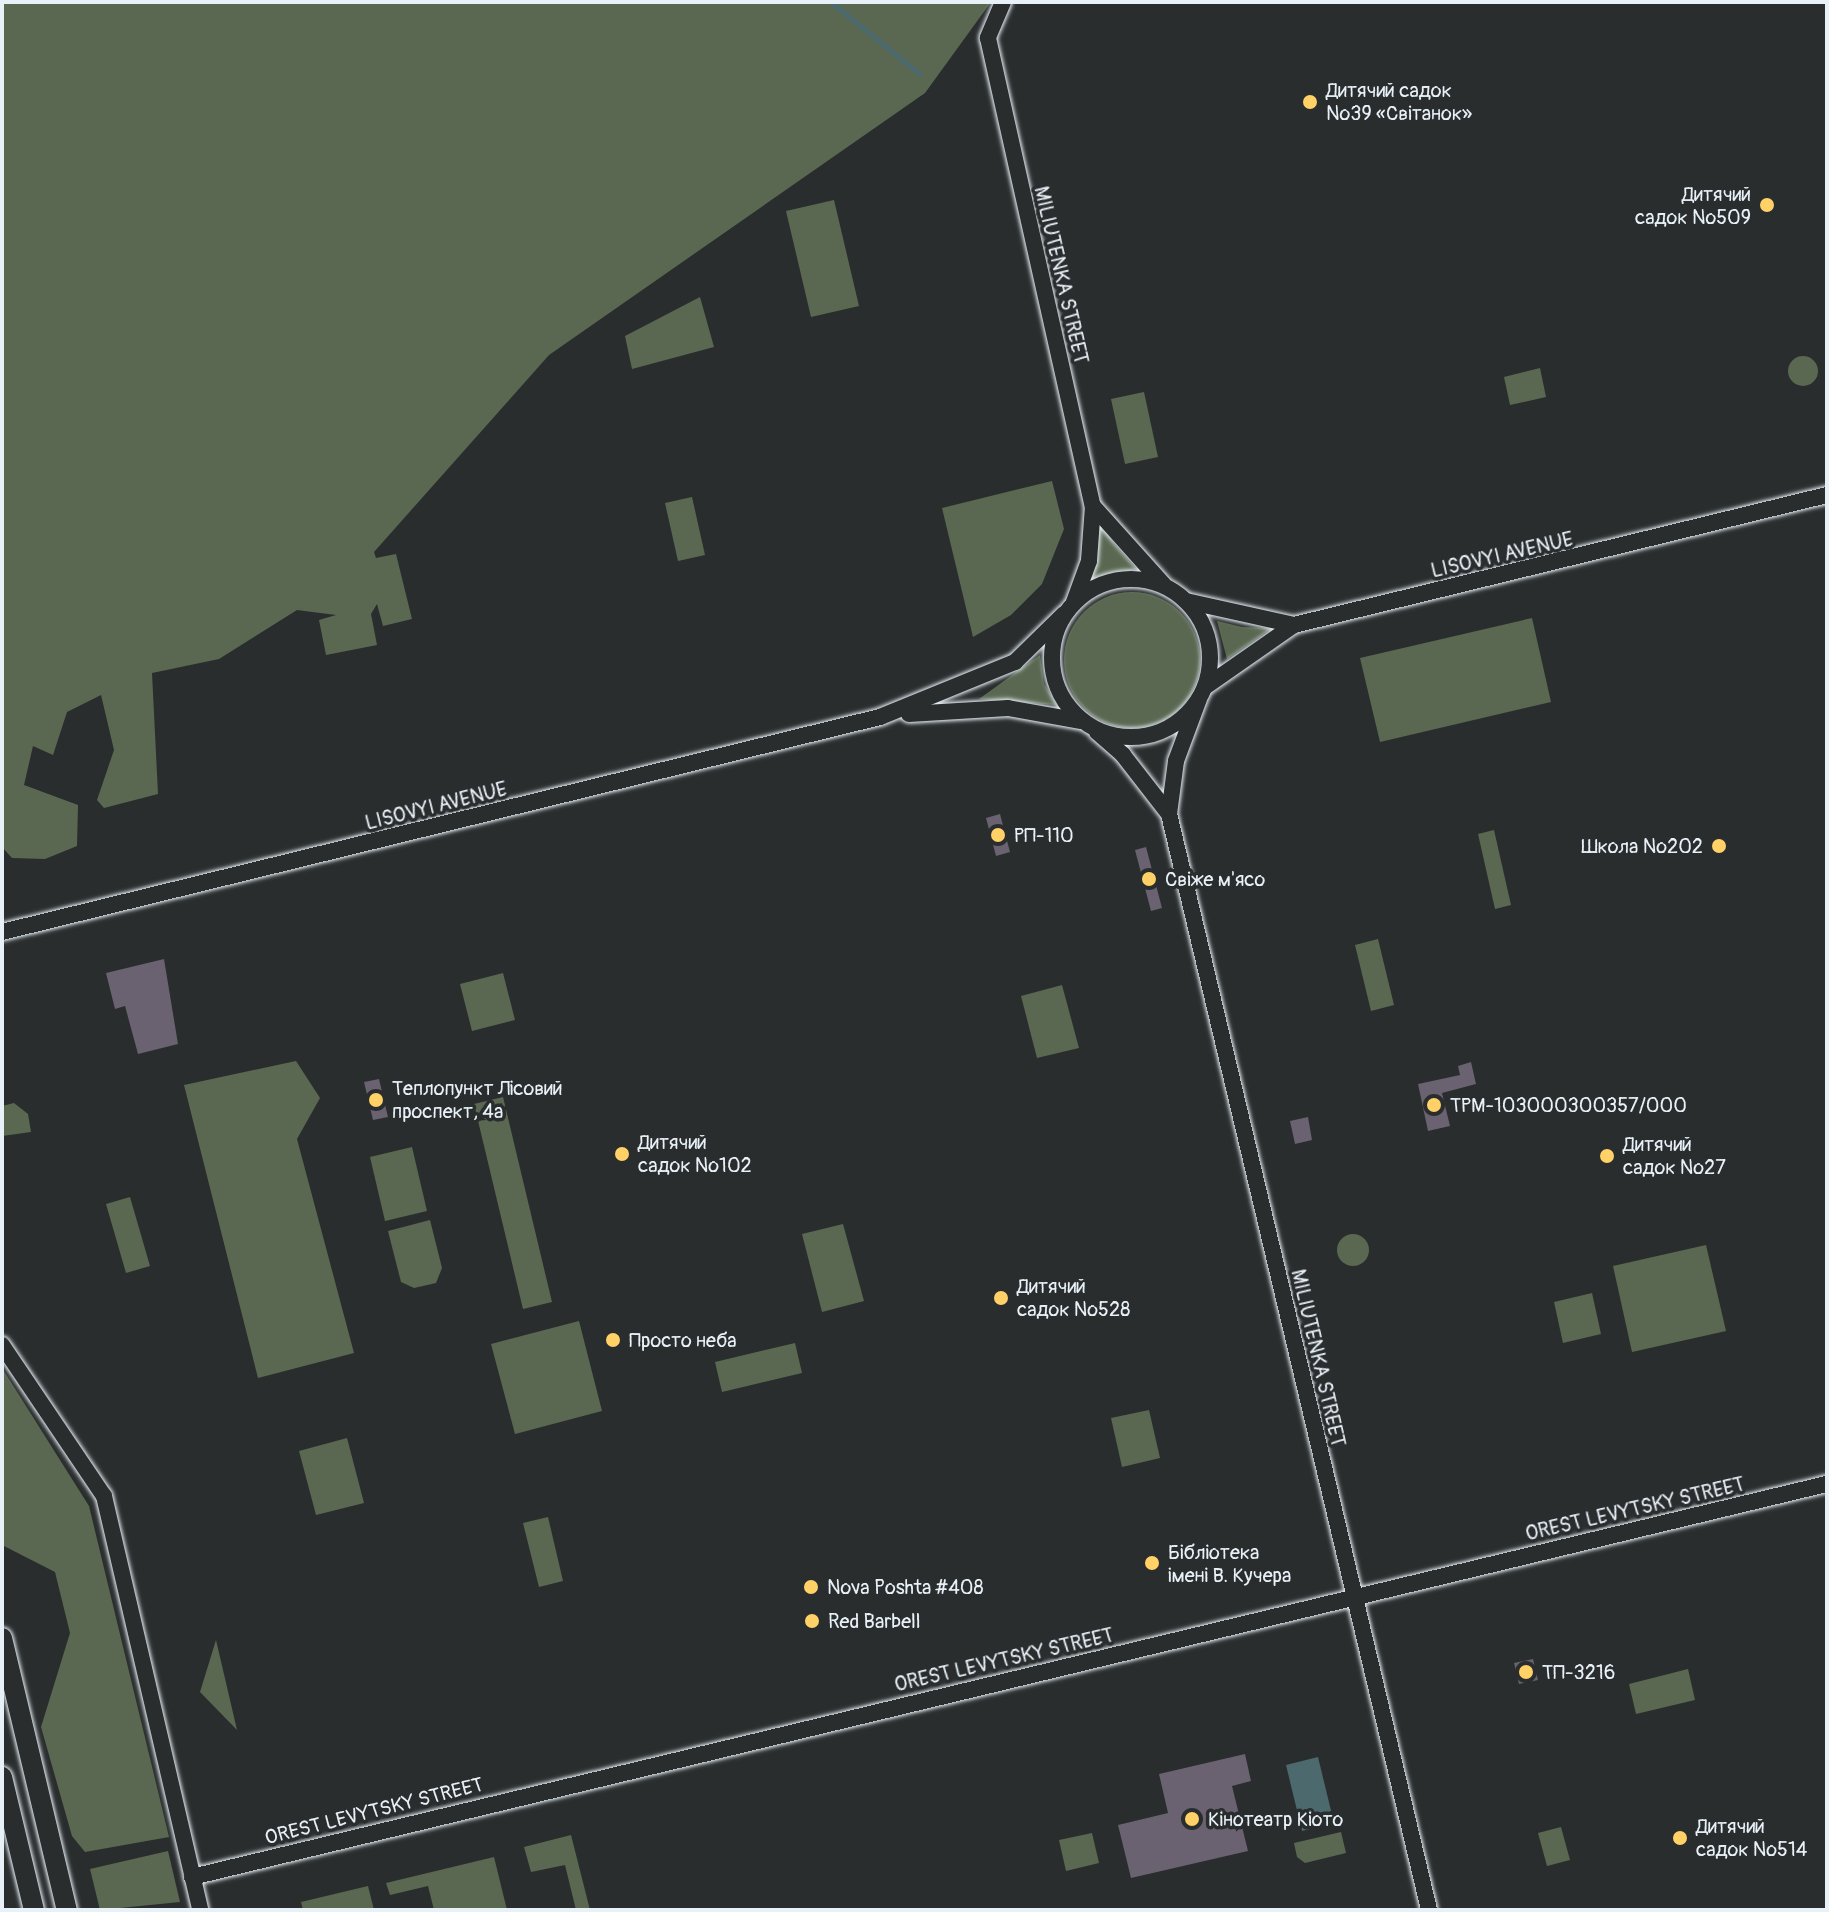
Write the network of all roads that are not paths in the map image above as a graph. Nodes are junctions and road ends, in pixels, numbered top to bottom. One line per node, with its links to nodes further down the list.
1 (1003, 2): 3 (street, MILIUTENKA STREET)
2 (1827, 495): 7 (street, LISOVYI AVENUE)
3 (1093, 506): 4 (street, MILIUTENKA STREET); 6 (street, MILIUTENKA STREET)
4 (1165, 586): 5 (street); 6 (street)
5 (1185, 600): 7 (street, LISOVYI AVENUE); 8 (street)
6 (1069, 608): 9 (street, LISOVYI AVENUE); 10 (street)
7 (1294, 625): 8 (street)
8 (1202, 693): 10 (street); 11 (street, MILIUTENKA STREET)
9 (880, 717): 10 (street, LISOVYI AVENUE); 12 (street, LISOVYI AVENUE)
10 (1086, 724): 11 (street, MILIUTENKA STREET)
11 (1169, 814): 15 (street, MILIUTENKA STREET)
12 (2, 932)
13 (2, 1345): 18 (street)
14 (1827, 1484): 15 (street, OREST LEVYTSKY STREET)
15 (1355, 1596): 18 (street, OREST LEVYTSKY STREET); 22 (street, MILIUTENKA STREET)
16 (2, 1638): 20 (main road)
17 (2, 1777): 19 (main road)
18 (192, 1877): 21 (street)
19 (34, 1910)
20 (67, 1910)
21 (200, 1910)
22 (1429, 1910)

